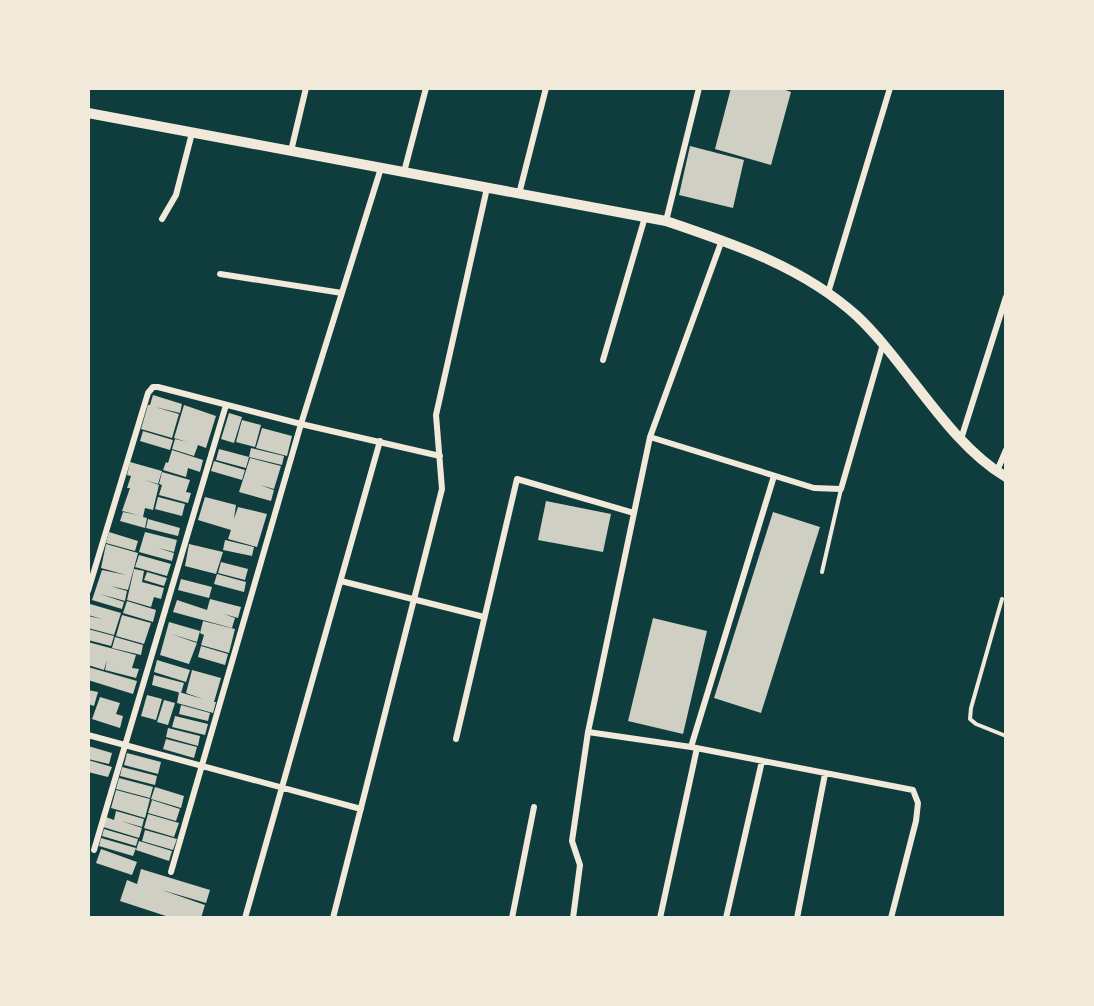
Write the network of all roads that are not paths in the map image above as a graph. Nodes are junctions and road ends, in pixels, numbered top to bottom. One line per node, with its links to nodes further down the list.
1 (306, 88): 8 (street)
2 (426, 88): 10 (street)
3 (546, 88): 12 (street)
4 (699, 88): 15 (street)
5 (890, 88): 18 (street)
6 (88, 113): 7 (street)
7 (192, 133): 8 (street); 14 (street)
8 (291, 151): 9 (street)
9 (381, 168): 10 (street); 19 (street)
10 (404, 172): 11 (street)
11 (487, 188): 12 (street); 29 (street)
12 (519, 194): 13 (street)
13 (645, 217): 15 (street); 22 (street)
14 (162, 219)
15 (666, 221): 16 (street)
16 (722, 240): 18 (street); 25 (street)
17 (220, 274): 19 (street)
18 (828, 292): 21 (street)
19 (342, 293): 24 (street)
20 (1005, 297): 26 (street)
21 (883, 344): 26 (street); 32 (street)
22 (603, 360)
23 (226, 405): 24 (street); 36 (street); 44 (street)
24 (302, 424): 27 (street); 47 (street)
25 (650, 437): 31 (street); 33 (street)
26 (961, 439): 30 (street)
27 (380, 441): 29 (street); 35 (street)
28 (1005, 450): 30 (street)
29 (440, 456): 37 (street)
30 (1001, 474)
31 (774, 476): 32 (street); 45 (street)
32 (841, 489): 34 (lane)
33 (634, 513): 39 (street); 40 (street)
34 (822, 573)
35 (341, 581): 37 (street); 49 (street)
36 (88, 591)
37 (414, 599): 39 (street); 51 (street)
38 (1002, 599): 42 (lane)
39 (484, 617): 43 (street)
40 (588, 732): 45 (street); 57 (street)
41 (88, 735): 44 (street)
42 (1005, 736)
43 (456, 739)
44 (126, 746): 47 (street); 52 (street)
45 (694, 747): 46 (street); 58 (street)
46 (762, 761): 48 (street); 59 (street)
47 (203, 766): 49 (street); 53 (street)
48 (825, 774): 60 (street); 61 (street)
49 (282, 788): 51 (street); 54 (street)
50 (534, 807): 56 (street)
51 (361, 809): 55 (street)
52 (94, 850)
53 (171, 872)
54 (245, 918)
55 (333, 918)
56 (512, 918)
57 (573, 918)
58 (660, 918)
59 (726, 918)
60 (797, 918)
61 (891, 918)

